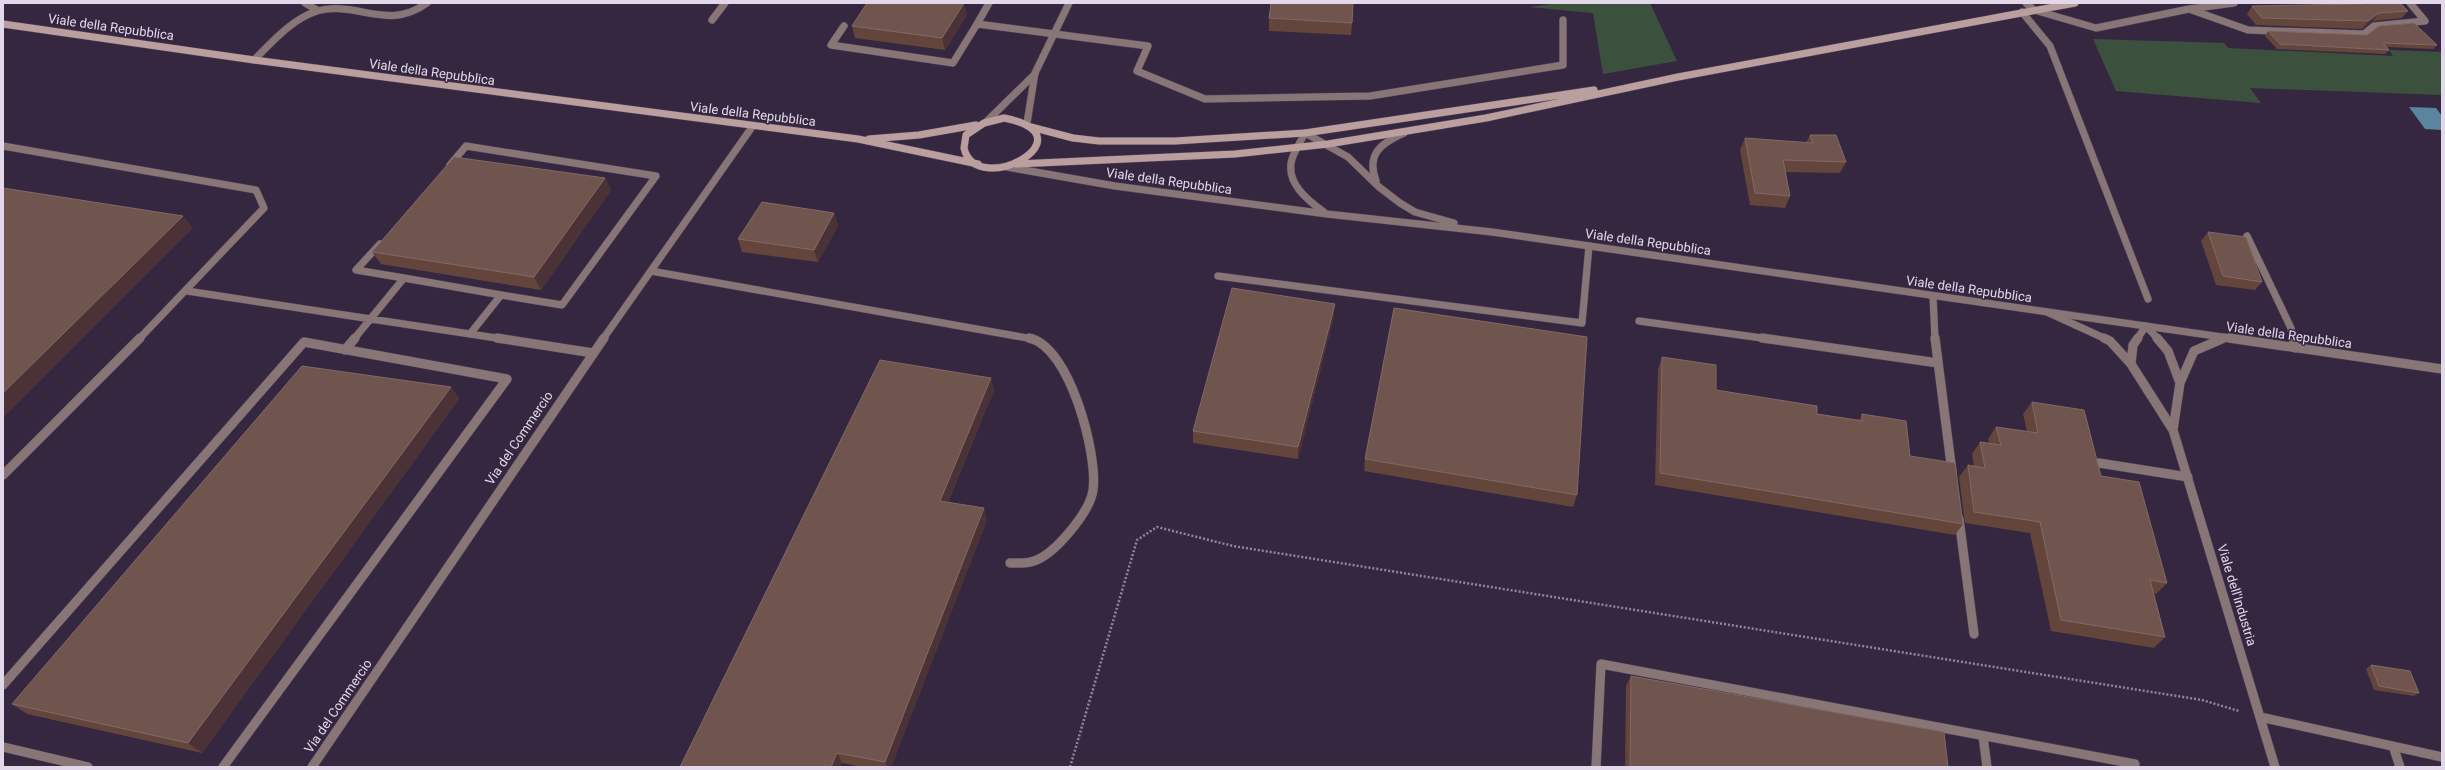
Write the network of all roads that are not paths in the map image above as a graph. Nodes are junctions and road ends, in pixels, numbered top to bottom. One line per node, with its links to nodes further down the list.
1 (306, 3): 11 (street)
2 (427, 3): 11 (street)
3 (725, 3): 14 (street)
4 (989, 3): 17 (street)
5 (1069, 3): 19 (street)
6 (2026, 3): 12 (street)
7 (2075, 3): 12 (main road)
8 (2234, 3): 10 (street)
9 (2410, 3): 10 (street)
10 (2189, 9): 12 (street)
11 (317, 10): 20 (street)
12 (2034, 10): 13 (main road)
13 (2022, 12): 22 (main road); 48 (street)
14 (712, 20)
15 (1563, 20): 19 (street)
16 (3, 24): 20 (main road, Viale della Repubblica)
17 (976, 24): 18 (street); 19 (street)
18 (844, 26)
19 (1054, 34): 21 (street)
20 (254, 60): 25 (main road, Viale della Repubblica)
21 (1035, 73): 23 (street); 24 (street)
22 (1678, 77): 26 (main road); 27 (main road)
23 (984, 122): 24 (main road); 28 (main road, Viale della Repubblica); 32 (main road)
24 (1029, 125): 27 (main road); 33 (main road)
25 (752, 127): 28 (main road, Viale della Repubblica); 42 (street, Via del Commercio)
26 (1409, 131): 29 (main road); 36 (street)
27 (1305, 133): 29 (street, Viale della Repubblica); 31 (street, Viale della Repubblica)
28 (858, 139): 32 (main road, Viale della Repubblica)
29 (1328, 144): 31 (main road); 36 (street, Viale della Repubblica)
30 (3, 146): 45 (street)
31 (1298, 148): 33 (main road); 37 (street, Viale della Repubblica)
32 (978, 164): 34 (main road)
33 (1017, 164): 34 (main road)
34 (1008, 167): 37 (street, Viale della Repubblica)
35 (445, 170): 46 (street)
36 (1379, 187): 38 (street, Viale della Repubblica)
37 (1327, 214): 38 (street, Viale della Repubblica)
38 (1492, 232): 41 (street, Viale della Repubblica)
39 (388, 235): 44 (street)
40 (2247, 236): 55 (street)
41 (1589, 246): 43 (street); 47 (street, Viale della Repubblica)
42 (651, 271): 57 (street, Via del Commercio); 68 (street)
43 (1218, 276)
44 (404, 278): 46 (street); 50 (street)
45 (187, 292): 50 (street); 64 (street)
46 (501, 295): 53 (street)
47 (1933, 296): 49 (street, Viale della Repubblica); 58 (street)
48 (2148, 300)
49 (2046, 312): 52 (street, Viale della Repubblica); 59 (street, Viale dell'Industria)
50 (370, 319): 53 (street); 56 (street)
51 (1639, 321): 58 (street)
52 (2146, 326): 54 (street, Viale della Repubblica); 59 (street); 61 (street, Viale dell'Industria)
53 (470, 334): 57 (street)
54 (2225, 338): 55 (street, Viale della Repubblica); 61 (street, Viale dell'Industria)
55 (2295, 348): 60 (street, Viale della Repubblica)
56 (345, 350): 70 (street); 78 (street)
57 (593, 353): 79 (street, Via del Commercio)
58 (1938, 363): 66 (street)
59 (2131, 364): 62 (street, Viale dell'Industria)
60 (2442, 369)
61 (2180, 383): 62 (street, Viale dell'Industria)
62 (2174, 430): 65 (street, Viale dell'Industria)
63 (2099, 463): 65 (street)
64 (3, 475)
65 (2188, 477): 71 (street, Viale dell'Industria)
66 (1953, 479)
67 (1957, 510): 69 (street)
68 (1010, 563)
69 (1974, 634)
70 (3, 685)
71 (2260, 717): 73 (street); 82 (street, Viale dell'Industria)
72 (1983, 736): 76 (street); 80 (street); 81 (street)
73 (2393, 746): 75 (street); 83 (street)
74 (3, 747): 77 (street)
75 (2442, 757)
76 (2135, 764)
77 (88, 767)
78 (223, 767)
79 (312, 767)
80 (1596, 767)
81 (1987, 767)
82 (2275, 767)
83 (2400, 767)

